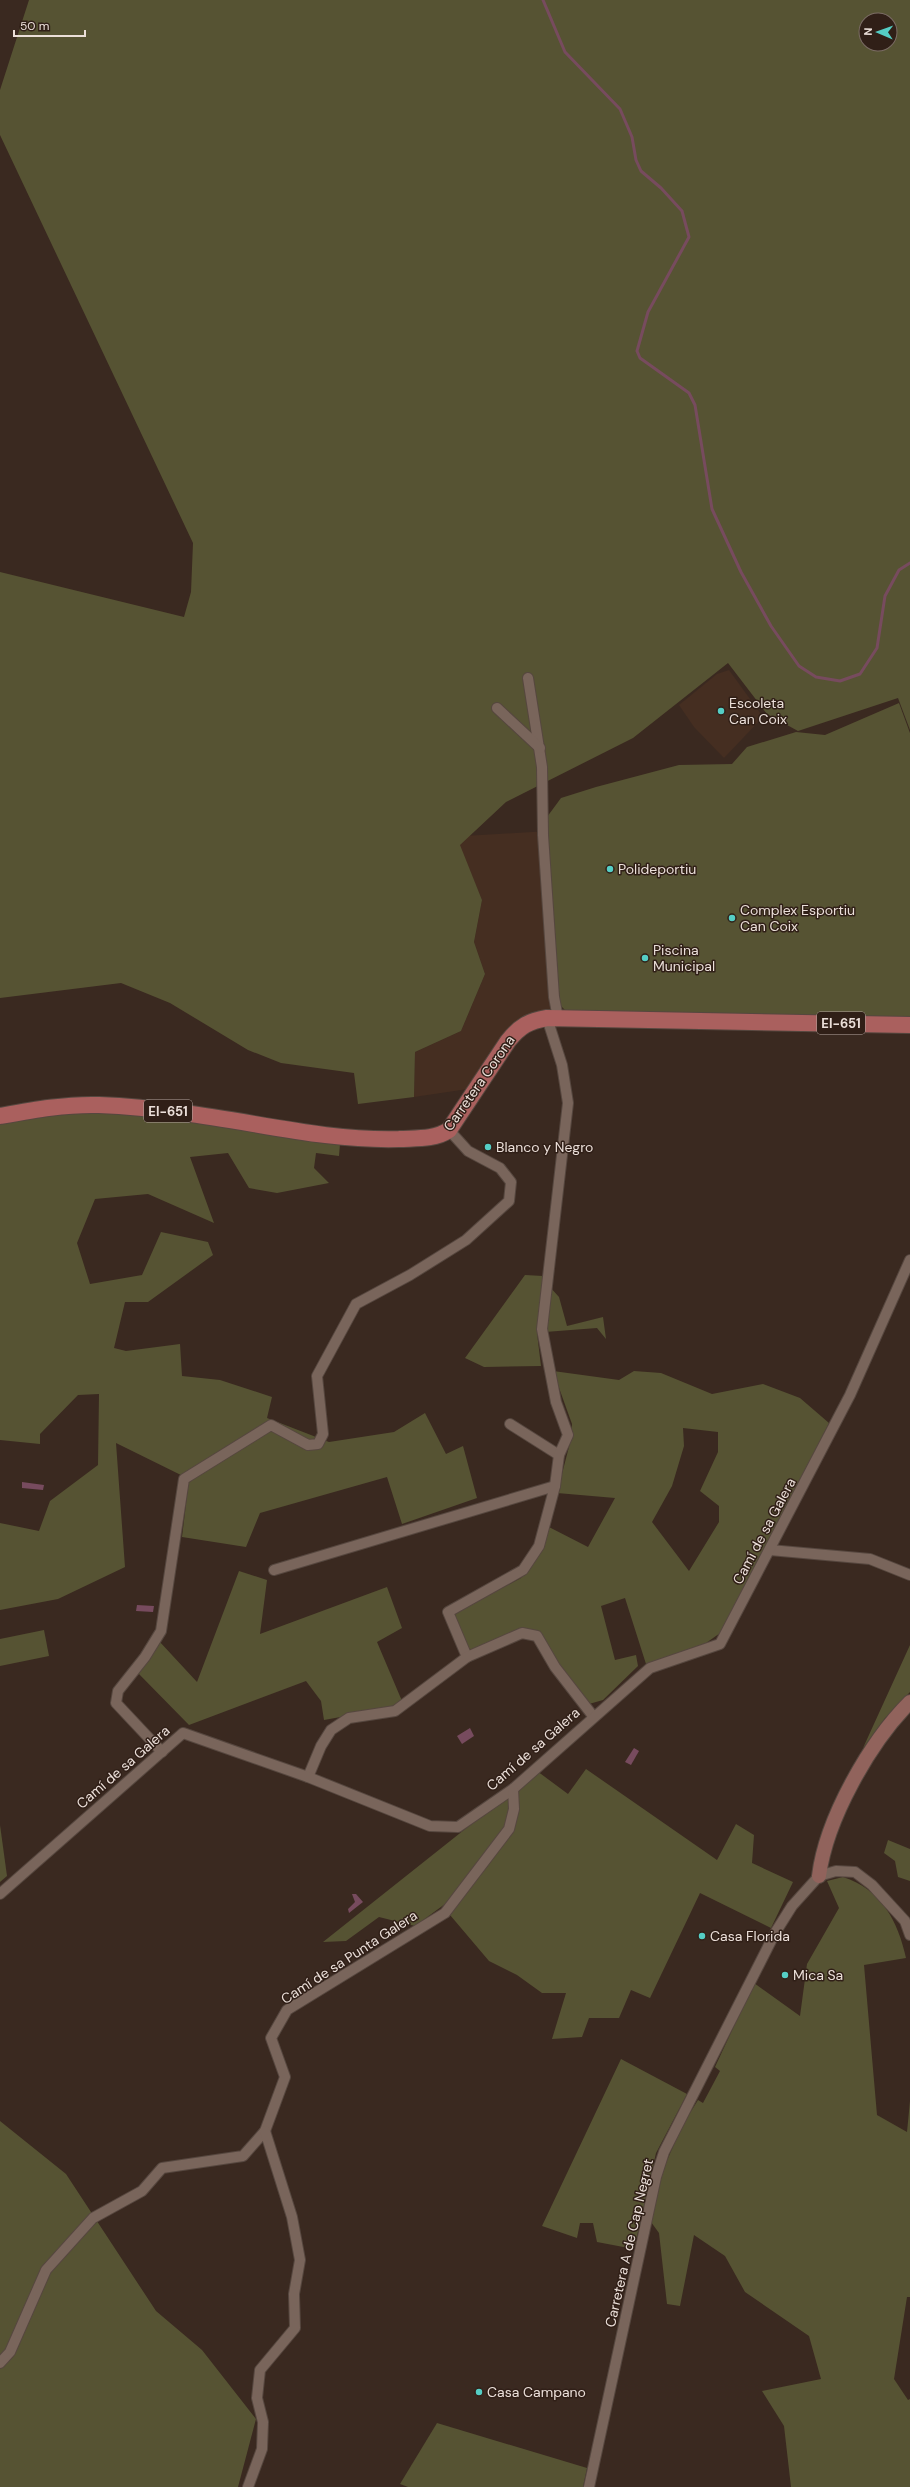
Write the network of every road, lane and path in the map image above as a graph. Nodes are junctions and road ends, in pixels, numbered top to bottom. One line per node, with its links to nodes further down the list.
1 (528, 678): 3 (street)
2 (497, 708): 3 (street)
3 (540, 748): 4 (street)
4 (553, 1018): 5 (main road, Carretera Corona / EI-651); 7 (main road, Carretera Corona / EI-651); 10 (street)
5 (910, 1025)
6 (0, 1116): 7 (main road, Carretera Corona / EI-651)
7 (449, 1130): 18 (street)
8 (910, 1260): 12 (street, Camí de sa Galera)
9 (510, 1424): 10 (street)
10 (559, 1455): 11 (street)
11 (555, 1486): 13 (street); 15 (street)
12 (770, 1550): 14 (street); 17 (street, Camí de sa Galera)
13 (274, 1570)
14 (910, 1575)
15 (467, 1657): 17 (street); 19 (street)
16 (910, 1702): 21 (street)
17 (593, 1716): 20 (street, Camí de sa Galera)
18 (162, 1752): 19 (street, Camí de sa Galera); 22 (street, Camí de sa Galera)
19 (308, 1777): 20 (street, Camí de sa Galera)
20 (513, 1789): 24 (street, Camí de sa Punta Galera)
21 (819, 1876): 23 (street); 27 (street, Carretera A de Cap Negret)
22 (0, 1894)
23 (910, 1935)
24 (264, 2130): 25 (street, Camí de sa Punta Galera); 26 (street)
25 (0, 2363)
26 (248, 2487)
27 (589, 2487)

